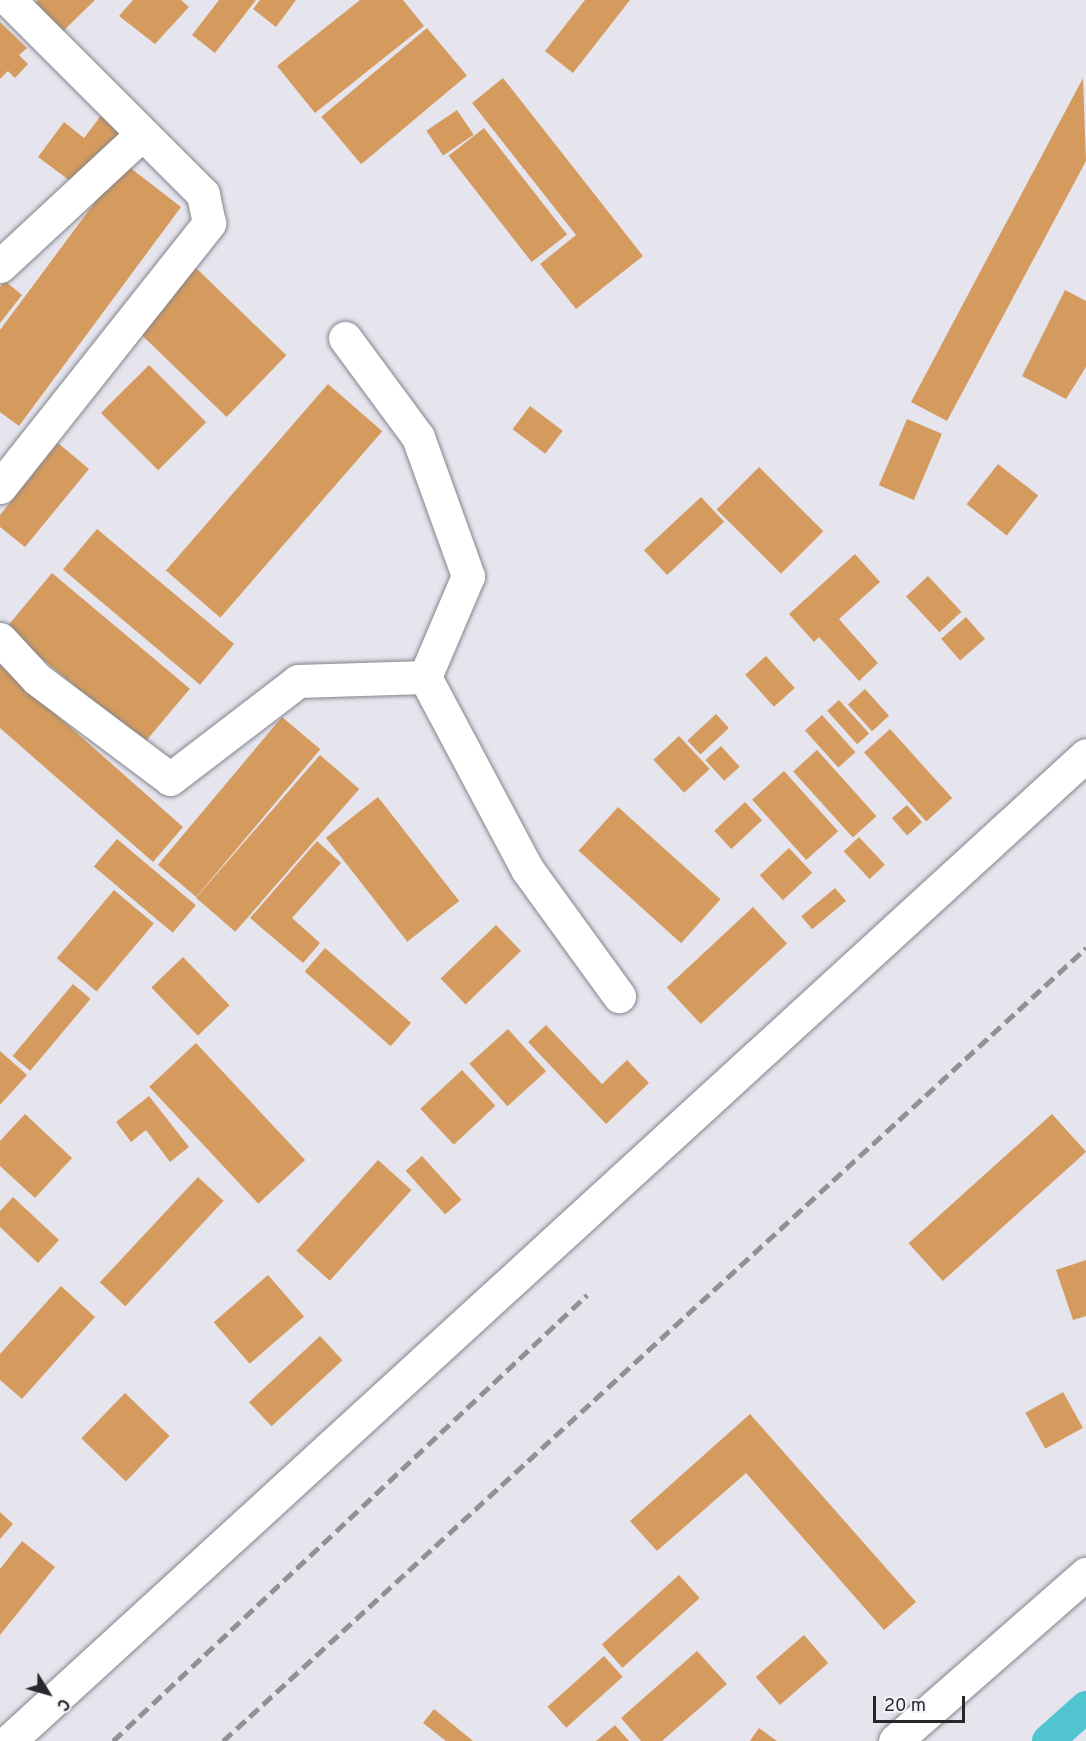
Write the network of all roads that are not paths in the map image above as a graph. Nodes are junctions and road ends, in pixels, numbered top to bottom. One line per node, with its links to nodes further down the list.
1 (9, 0): 2 (street)
2 (142, 134): 3 (street); 5 (street)
3 (0, 266)
4 (345, 338): 7 (street)
5 (0, 486)
6 (0, 639): 7 (street)
7 (425, 677): 9 (street)
8 (1086, 755): 11 (street)
9 (619, 996)
10 (1086, 1574): 12 (street)
11 (9, 1741)
12 (895, 1741)

